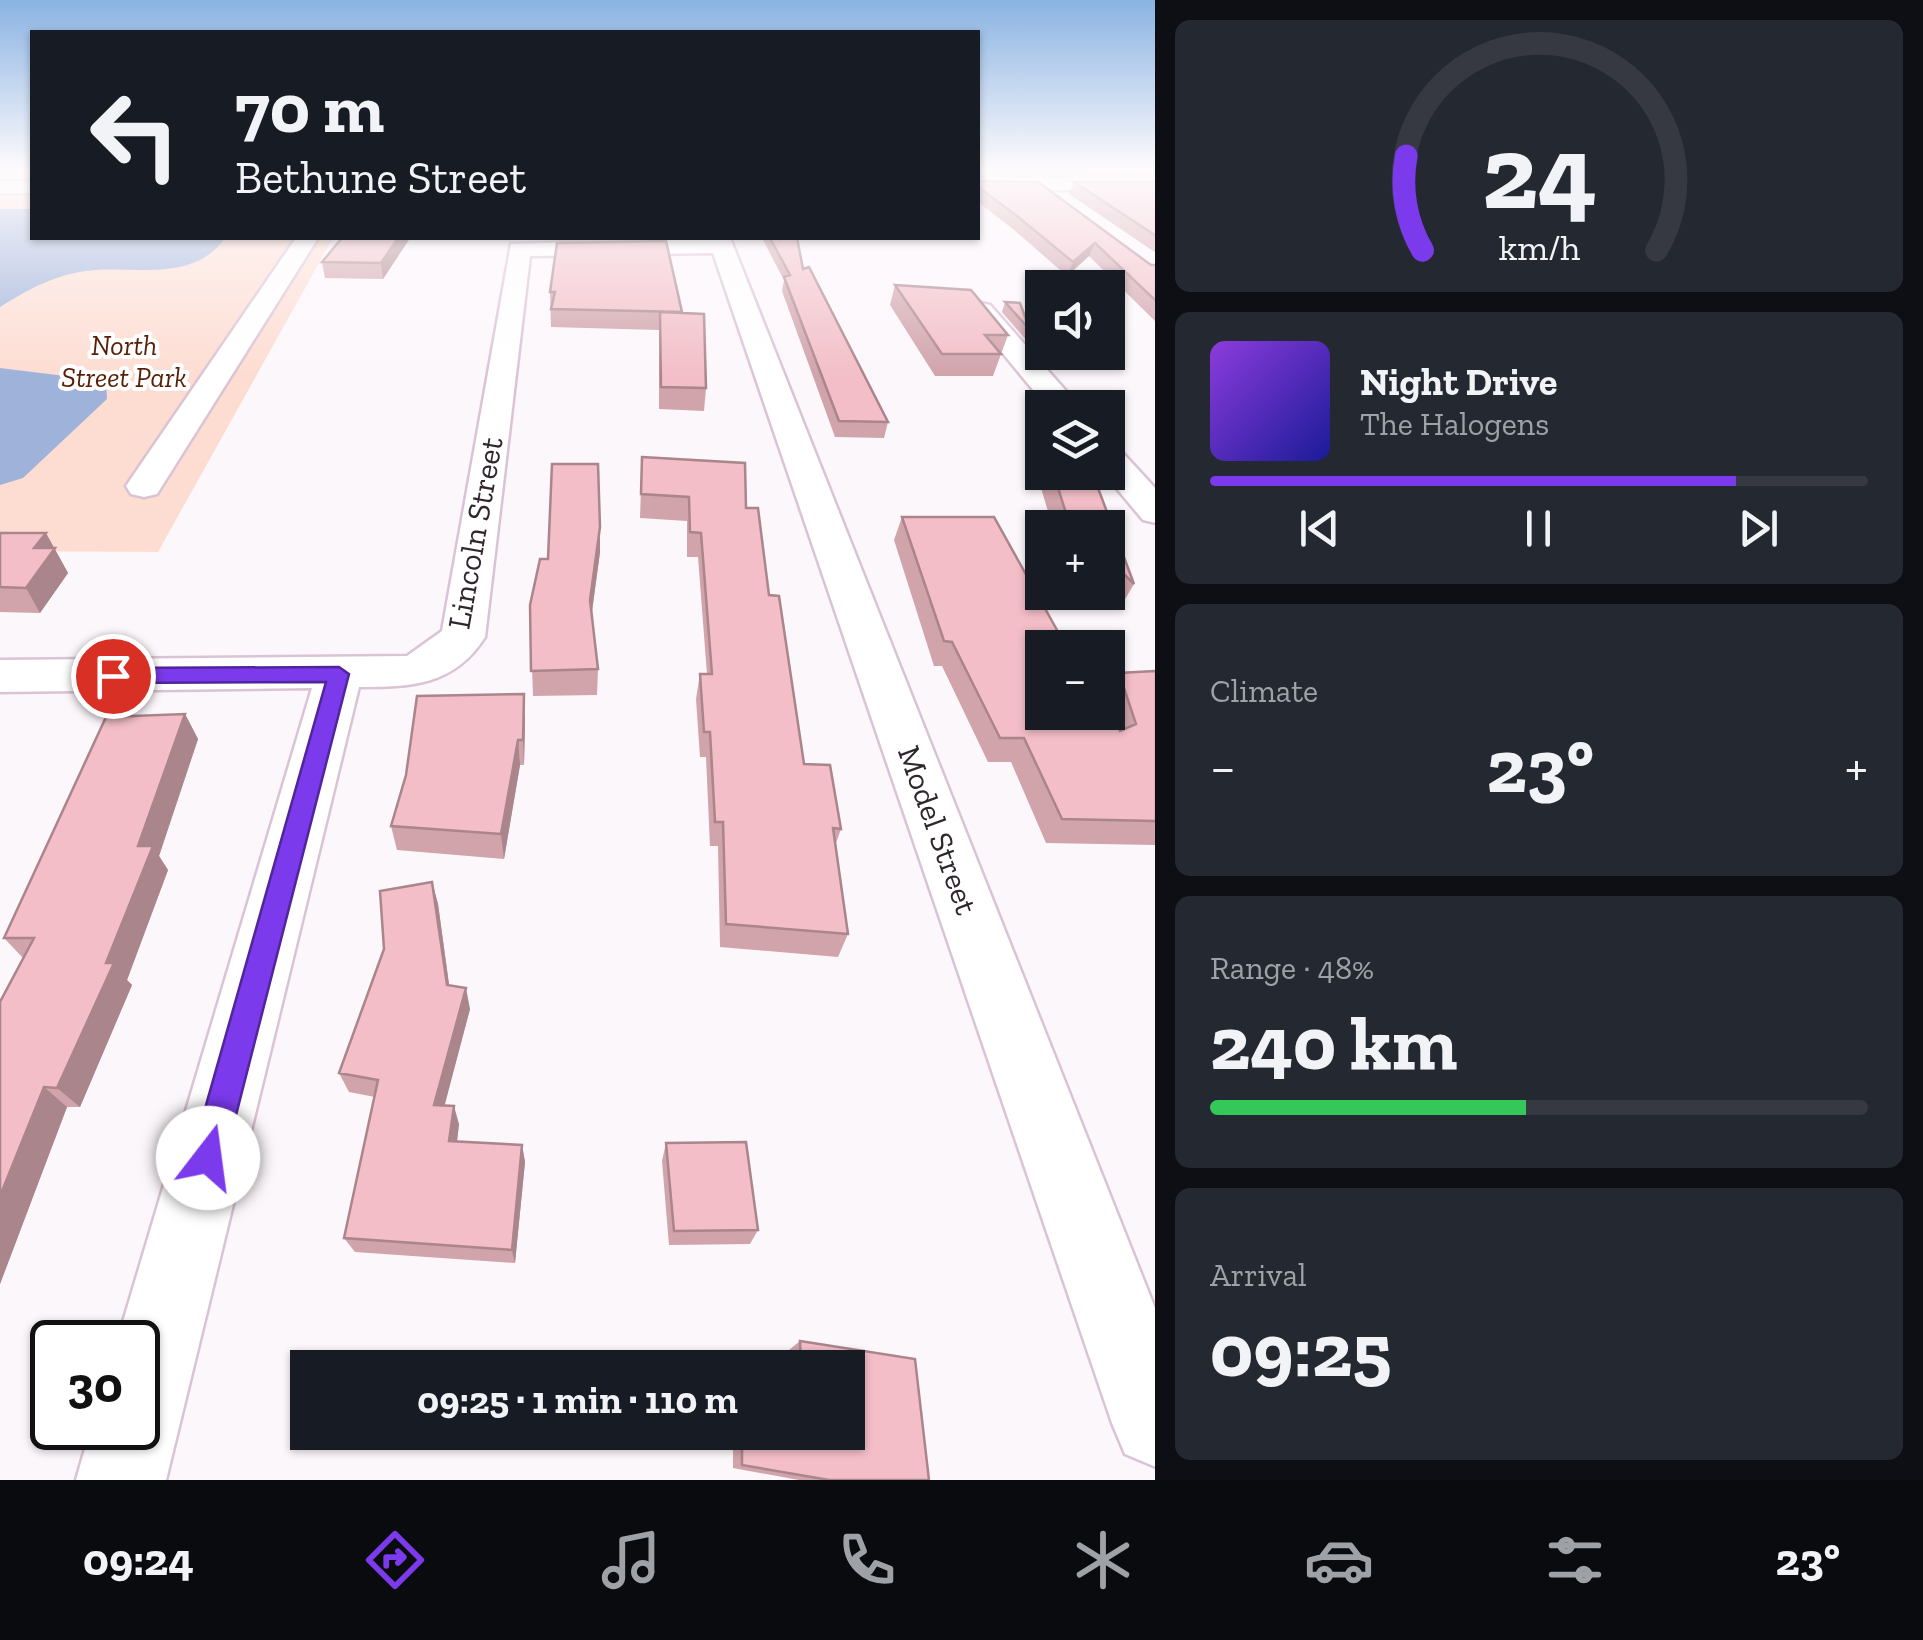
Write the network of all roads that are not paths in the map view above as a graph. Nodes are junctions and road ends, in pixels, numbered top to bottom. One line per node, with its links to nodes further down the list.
1 (306, 240): 6 (street)
2 (721, 242): 8 (street, Lincoln Street); 11 (street, Model Street)
3 (981, 311): 4 (street)
4 (1049, 390)
5 (1125, 476): 7 (street)
6 (144, 486)
7 (1155, 511)
8 (339, 674): 9 (street, Lincoln Street); 10 (street)
9 (0, 676)
10 (160, 1337)
11 (1155, 1420)
12 (129, 1450): 13 (street)
13 (120, 1480)

